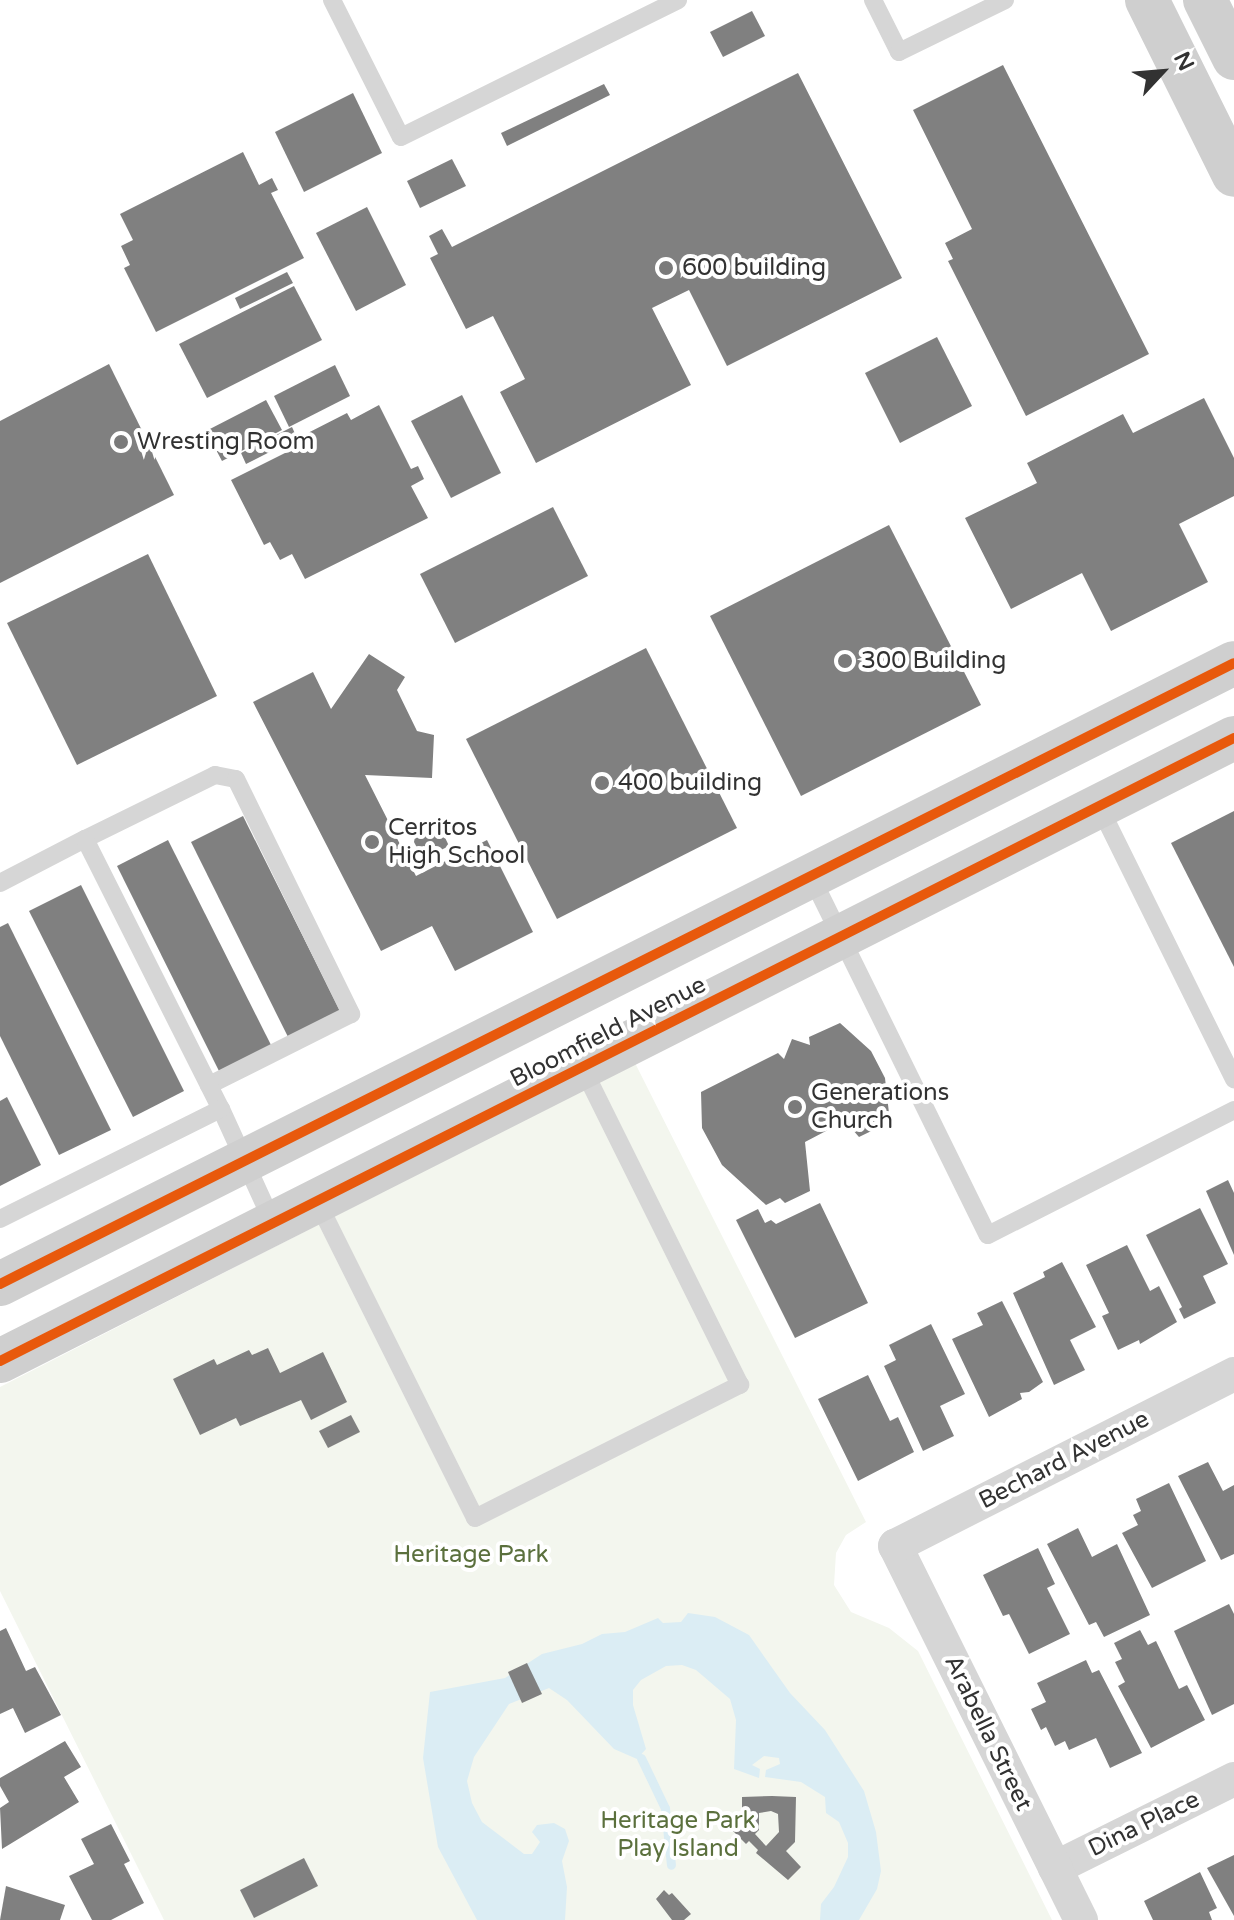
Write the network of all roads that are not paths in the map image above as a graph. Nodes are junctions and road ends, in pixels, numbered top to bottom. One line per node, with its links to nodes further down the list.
1 (332, 0): 2 (lane)
2 (678, 0)
3 (873, 0): 4 (lane)
4 (1005, 0)
5 (1147, 0): 8 (street)
6 (1205, 0): 7 (street)
7 (1234, 58)
8 (1234, 175)
9 (1234, 663): 13 (street, Bloomfield Avenue)
10 (1234, 738): 11 (street, Bloomfield Avenue)
11 (1099, 806): 15 (street, Bloomfield Avenue); 17 (lane)
12 (85, 839): 14 (lane); 18 (lane); 18 (lane)
13 (811, 876): 15 (lane); 21 (street, Bloomfield Avenue)
14 (0, 883)
15 (841, 937): 16 (street, Bloomfield Avenue); 20 (lane)
16 (582, 1067): 22 (street, Bloomfield Avenue); 22 (lane)
17 (1234, 1079)
18 (209, 1085): 19 (lane)
19 (221, 1109): 21 (lane); 23 (lane)
20 (1234, 1110)
21 (244, 1161): 24 (lane); 25 (street, Bloomfield Avenue)
22 (317, 1201): 24 (street, Bloomfield Avenue)
23 (0, 1219)
24 (273, 1223): 26 (street, Bloomfield Avenue)
25 (2, 1278)
26 (0, 1361)
27 (1234, 1374): 28 (street, Bechard Avenue)
28 (895, 1546): 30 (street, Arabella Street)
29 (1234, 1779): 30 (street, Dina Place)
30 (1055, 1868): 31 (street, Arabella Street)
31 (1081, 1920)

